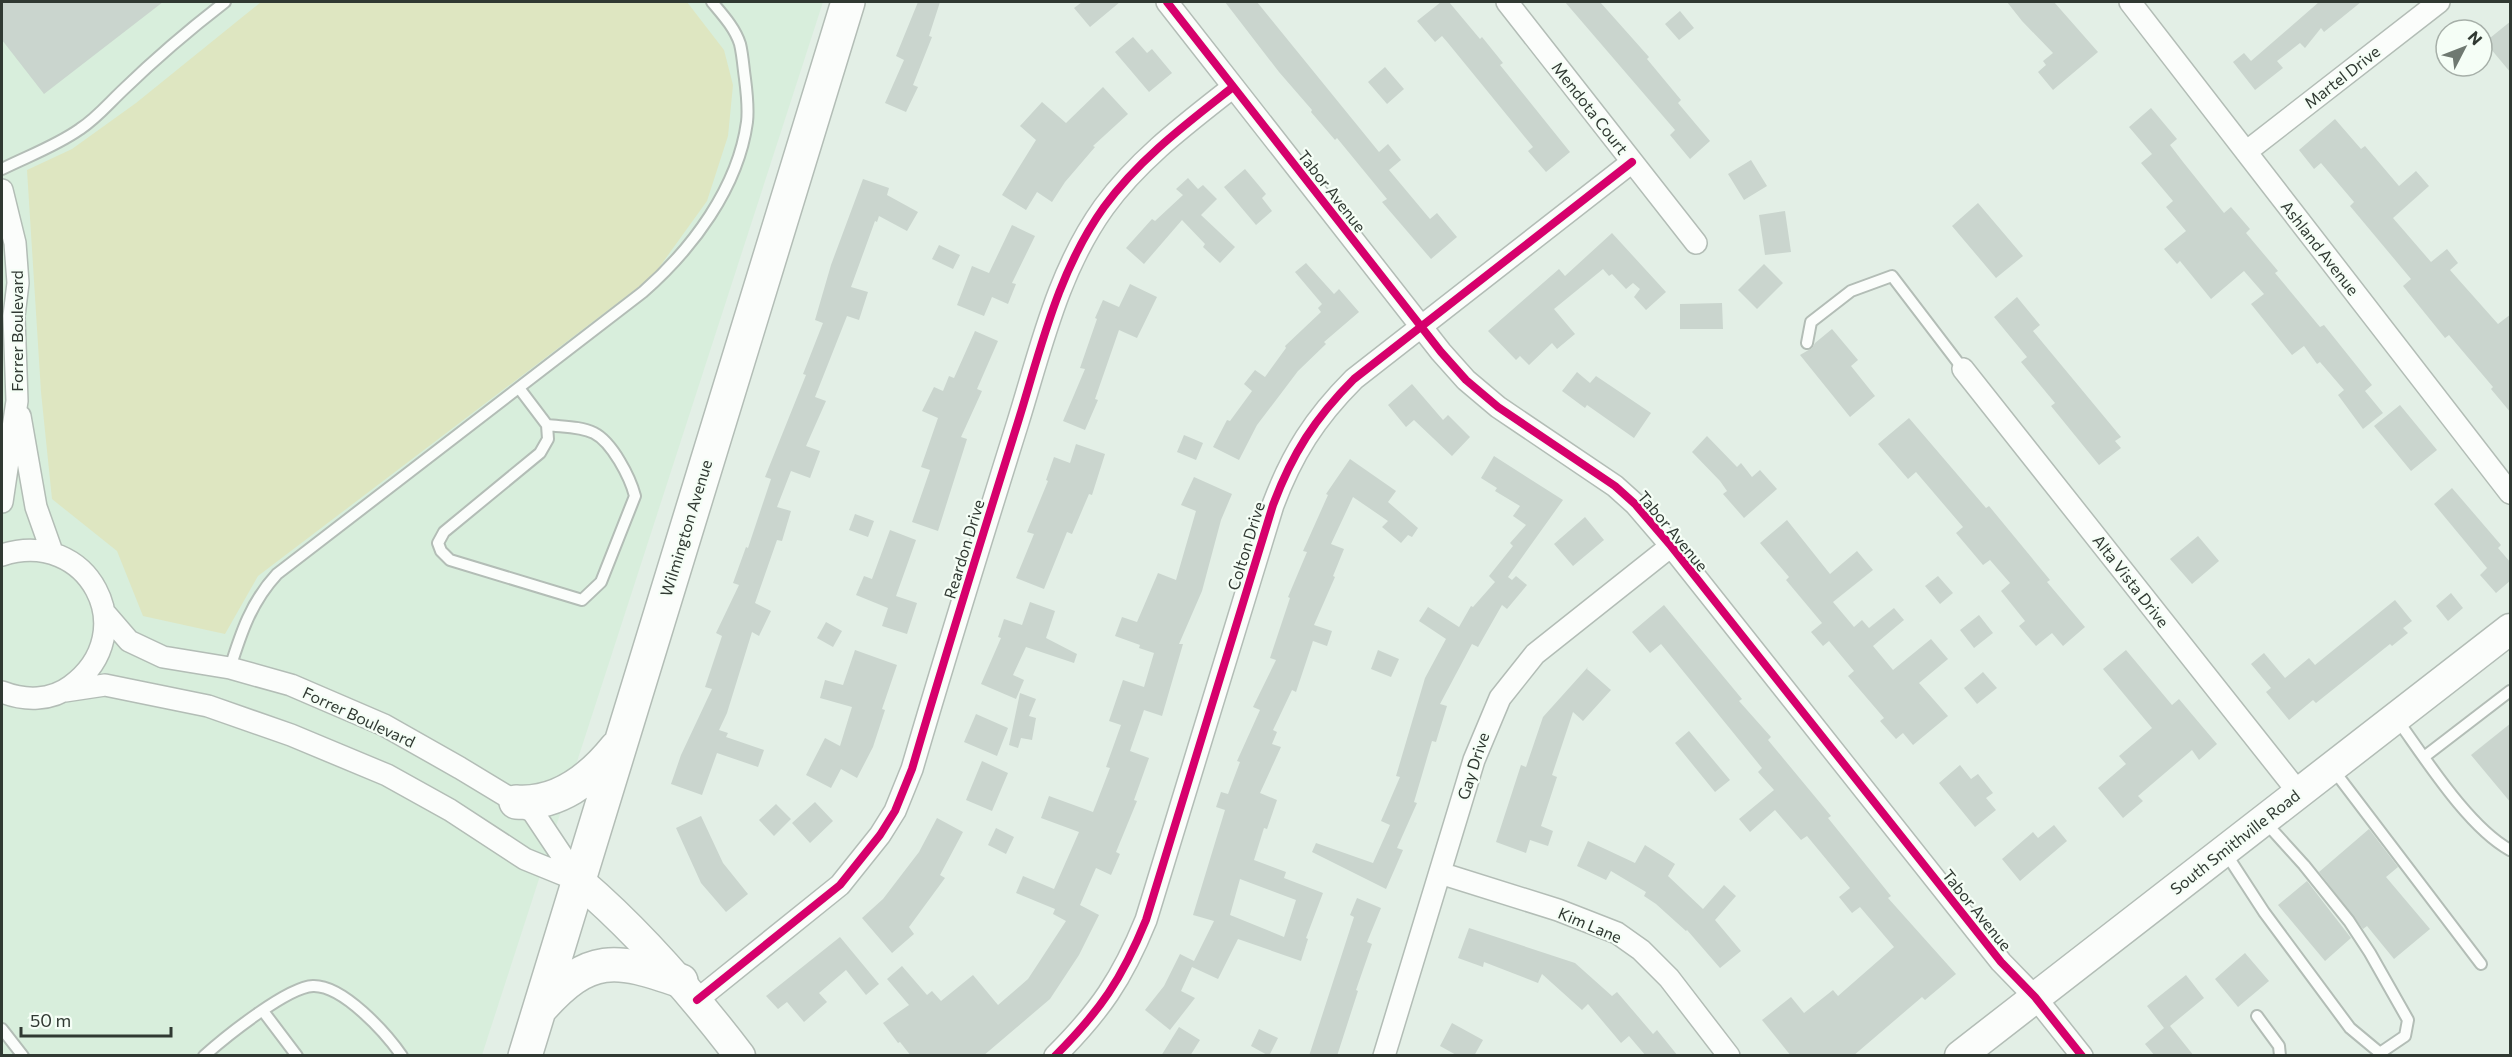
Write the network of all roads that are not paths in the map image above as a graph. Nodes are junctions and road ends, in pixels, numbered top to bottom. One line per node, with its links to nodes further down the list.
1 (225, 2): 11 (lane)
2 (712, 2): 18 (lane)
3 (848, 2): 33 (main road, Wilmington Avenue)
4 (1167, 2): 8 (street, Tabor Avenue)
5 (1507, 2): 10 (street, Mendota Court)
6 (2130, 2): 9 (street, Ashland Avenue)
7 (2439, 2): 9 (street, Martel Drive)
8 (1233, 87): 15 (street, Tabor Avenue); 44 (street, Reardon Drive)
9 (2246, 152): 21 (street, Ashland Avenue)
10 (1632, 162): 13 (street, Mendota Court); 15 (street, Colton Drive)
11 (2, 169)
12 (2, 190): 14 (street, Forrer Boulevard)
13 (1696, 243)
14 (8, 317): 19 (street, Forrer Boulevard)
15 (1420, 326): 23 (street, Tabor Avenue); 56 (street, Colton Drive)
16 (1807, 343): 17 (lane)
17 (1963, 369): 36 (street, Alta Vista Drive)
18 (519, 388): 20 (lane); 28 (lane)
19 (16, 401): 22 (street, Forrer Boulevard); 24 (street, Forrer Boulevard)
20 (547, 425): 20 (lane)
21 (2511, 493)
22 (2, 502)
23 (1671, 546): 41 (street, Gay Drive); 45 (street, Tabor Avenue)
24 (52, 552): 25 (street, Forrer Boulevard); 26 (street, Forrer Boulevard)
25 (2, 555)
26 (104, 612): 28 (street, Forrer Boulevard); 29 (street, Forrer Boulevard)
27 (2511, 629): 32 (main road, South Smithville Road)
28 (230, 668): 37 (street, Forrer Boulevard)
29 (64, 691): 31 (street, Forrer Boulevard); 42 (street, Forrer Boulevard)
30 (2511, 691): 34 (lane)
31 (2, 692)
32 (2396, 718): 34 (lane); 35 (main road, South Smithville Road)
33 (620, 745): 37 (main road); 42 (main road, Wilmington Avenue)
34 (2424, 757): 39 (lane)
35 (2332, 767): 36 (main road, South Smithville Road); 43 (lane)
36 (2299, 793): 38 (main road, South Smithville Road)
37 (516, 802): 42 (street, Forrer Boulevard)
38 (2263, 820): 40 (main road, South Smithville Road); 40 (lane)
39 (2511, 850)
40 (2224, 851): 45 (main road, South Smithville Road)
41 (1440, 873): 57 (street, Gay Drive); 58 (street, Kim Lane)
42 (579, 881): 44 (main road, Forrer Boulevard); 47 (main road, Wilmington Avenue)
43 (2481, 964)
44 (689, 991): 47 (main road); 55 (main road, Forrer Boulevard)
45 (2035, 997): 59 (main road, South Smithville Road); 60 (street, Tabor Avenue)
46 (263, 1011): 51 (lane); 52 (lane); 53 (lane)
47 (539, 1011): 54 (main road, Wilmington Avenue)
48 (2257, 1016): 61 (lane)
49 (2, 1029): 50 (lane)
50 (23, 1056)
51 (204, 1056)
52 (297, 1056)
53 (402, 1056)
54 (525, 1056)
55 (740, 1056)
56 (1055, 1056)
57 (1384, 1056)
58 (1730, 1056)
59 (1960, 1056)
60 (2082, 1056)
61 (2280, 1056)

